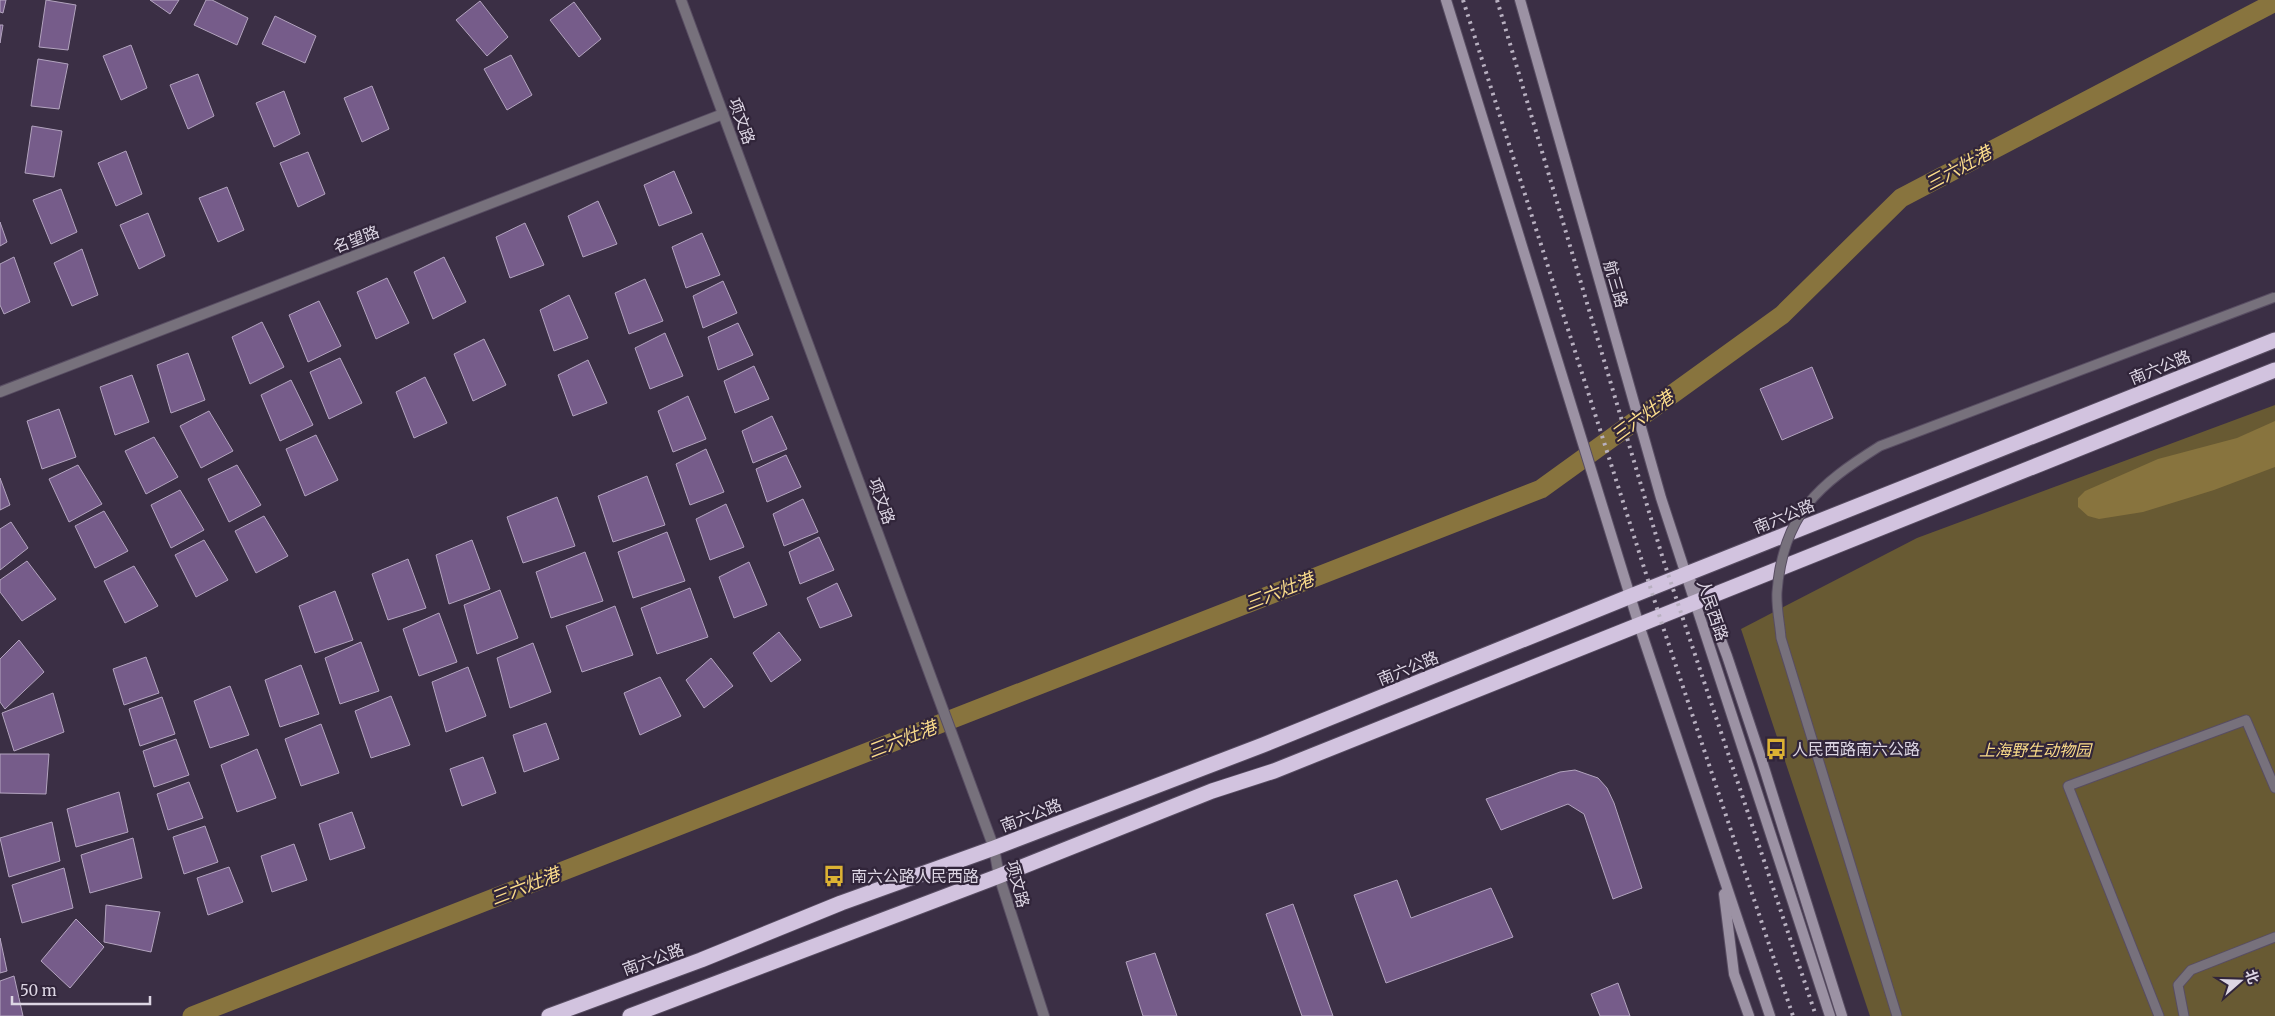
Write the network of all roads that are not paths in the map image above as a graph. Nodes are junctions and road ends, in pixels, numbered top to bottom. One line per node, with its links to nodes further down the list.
1 (681, 0): 4 (street, 项文路)
2 (1446, 0): 10 (main road)
3 (1520, 0): 9 (main road, 航三路)
4 (723, 114): 8 (street, 名望路); 14 (street, 项文路)
5 (2275, 297): 25 (lane, bridge)
6 (2275, 340): 9 (highway, 南六公路)
7 (2275, 370): 11 (highway)
8 (0, 392)
9 (1685, 575): 10 (highway, 南六公路); 11 (main road, 人民西路)
10 (1630, 596): 12 (main road); 14 (highway, 南六公路)
11 (1700, 599): 12 (highway); 23 (main road, 人民西路); 24 (main road, 人民西路)
12 (1639, 625): 15 (main road); 16 (highway)
13 (2275, 788): 26 (lane)
14 (994, 848): 16 (street, 项文路); 18 (highway, 南六公路)
15 (1721, 870): 21 (main road); 22 (main road)
16 (999, 876): 19 (highway); 20 (street, 项文路)
17 (2275, 936): 27 (lane)
18 (549, 1016)
19 (630, 1016)
20 (1044, 1016)
21 (1749, 1016)
22 (1770, 1016)
23 (1830, 1016)
24 (1842, 1016)
25 (1897, 1016)
26 (2159, 1016)
27 (2184, 1016)

